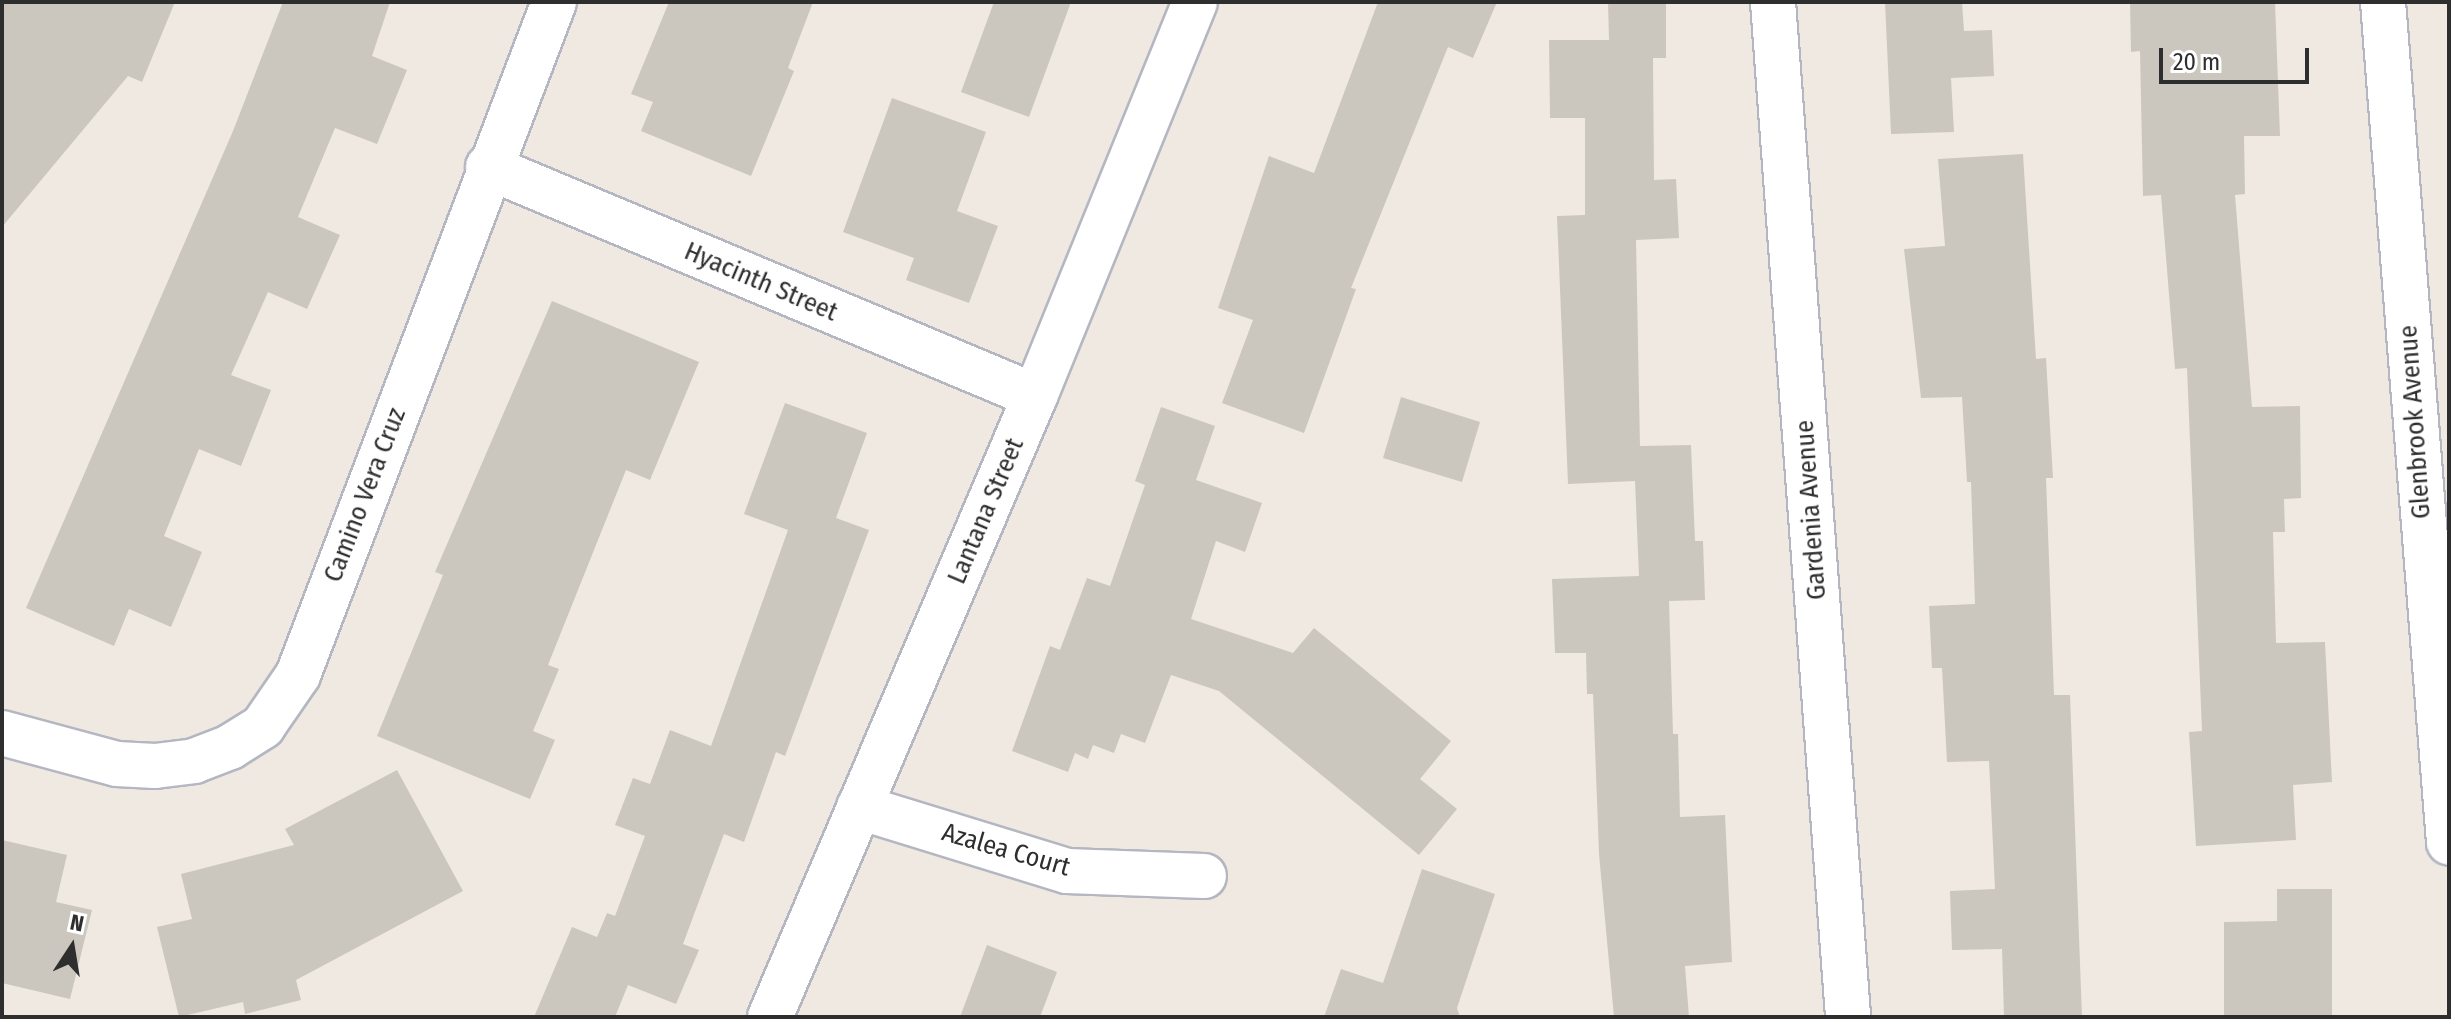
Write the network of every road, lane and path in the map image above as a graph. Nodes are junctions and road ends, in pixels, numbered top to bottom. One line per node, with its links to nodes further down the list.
1 (554, 2): 5 (street, Camino Vera Cruz)
2 (1195, 2): 6 (street, Lantana Street)
3 (1773, 2): 13 (street, Gardenia Avenue)
4 (2383, 2): 7 (street, Glenbrook Avenue)
5 (488, 167): 6 (street, Hyacinth Street); 8 (street, Camino Vera Cruz)
6 (1035, 396): 9 (street, Lantana Street)
7 (2435, 507): 10 (street, Glenbrook Avenue)
8 (2, 733)
9 (859, 807): 11 (street, Azalea Court); 12 (street, Lantana Street)
10 (2449, 842)
11 (1204, 876)
12 (770, 1017)
13 (1848, 1017)

